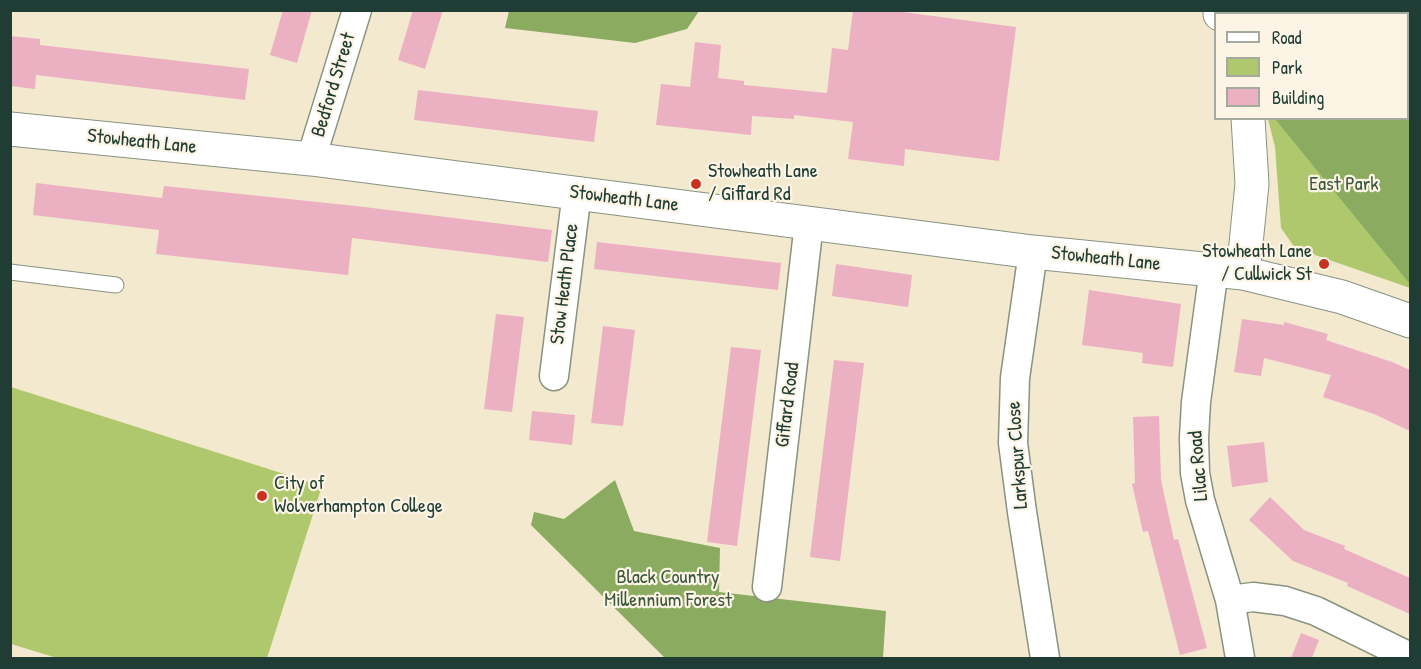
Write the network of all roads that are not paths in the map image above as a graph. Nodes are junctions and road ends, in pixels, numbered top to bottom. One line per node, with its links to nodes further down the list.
1 (357, 10): 4 (street, Bedford Street)
2 (1248, 120): 8 (street)
3 (10, 129): 4 (street, Stowheath Lane)
4 (311, 159): 5 (street, Stowheath Lane)
5 (577, 192): 6 (street, Stowheath Lane); 12 (street, Stow Heath Place)
6 (810, 223): 7 (street, Stowheath Lane); 13 (street, Giffard Road)
7 (1033, 252): 8 (street, Stowheath Lane); 16 (street, Larkspur Close)
8 (1228, 271): 11 (street, Stowheath Lane); 14 (street, Lilac Road)
9 (10, 272): 10 (lane)
10 (116, 285)
11 (1410, 321)
12 (554, 376)
13 (767, 587)
14 (1230, 600): 15 (street); 17 (street, Lilac Road)
15 (1410, 657)
16 (1045, 658)
17 (1240, 658)

